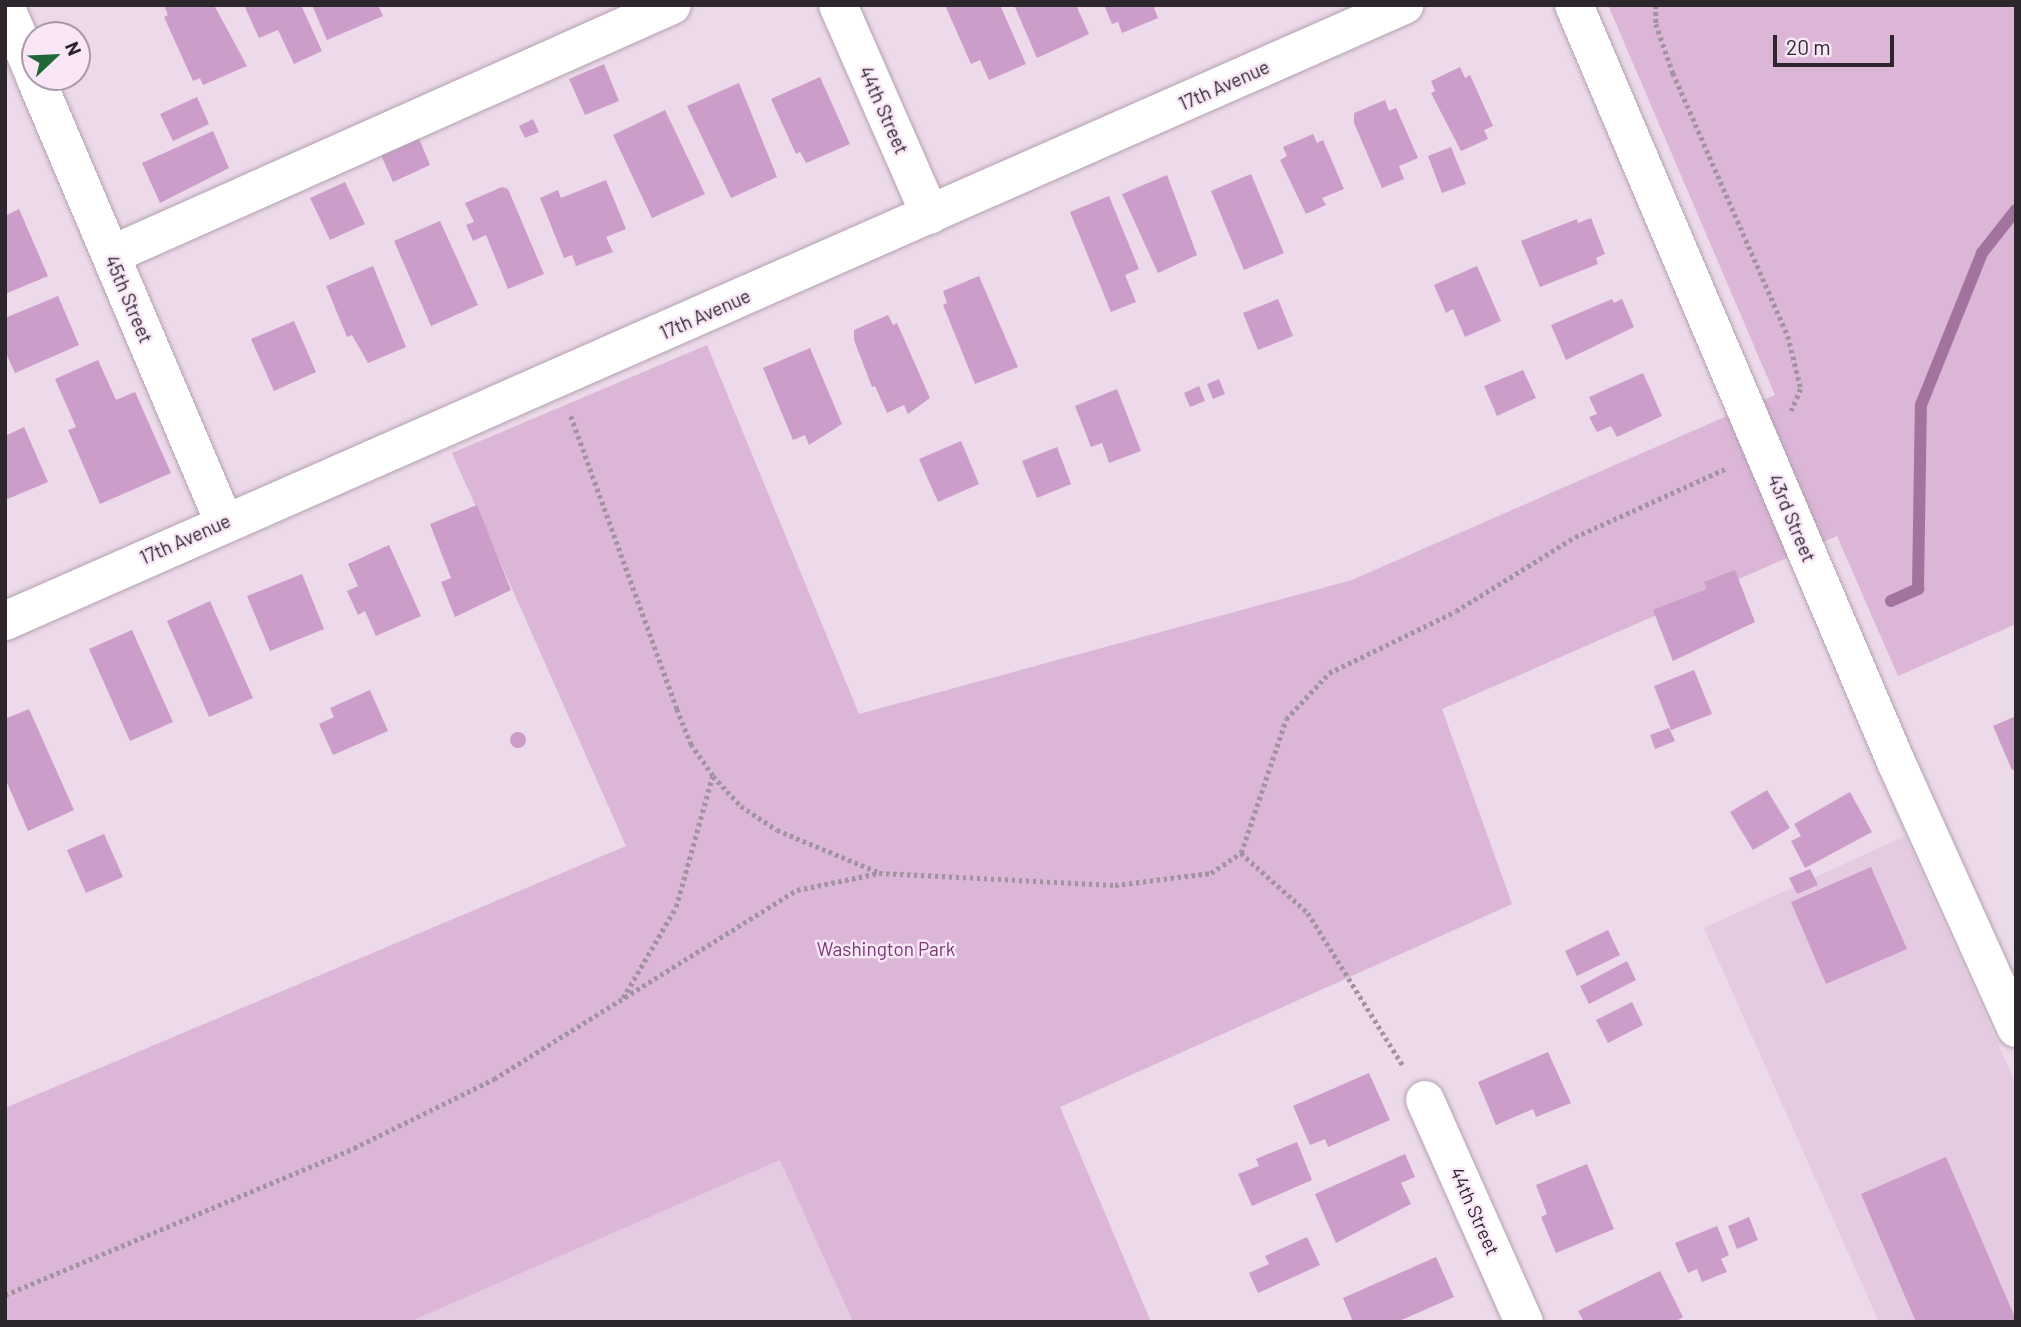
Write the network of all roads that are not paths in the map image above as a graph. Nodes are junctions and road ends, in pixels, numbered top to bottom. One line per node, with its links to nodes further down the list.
1 (672, 5): 9 (street)
2 (838, 5): 8 (street, 44th Street)
3 (1404, 5): 8 (street, 17th Avenue)
4 (1574, 5): 12 (street, 43rd Street)
5 (5, 6): 6 (street, 45th Street)
6 (21, 44)
7 (41, 91): 9 (street, 45th Street)
8 (930, 215): 10 (street, 17th Avenue)
9 (111, 256): 10 (street, 45th Street)
10 (224, 522): 11 (street, 17th Avenue)
11 (5, 621)
12 (2016, 1028)
13 (1426, 1100): 14 (street, 44th Street)
14 (1524, 1322)

